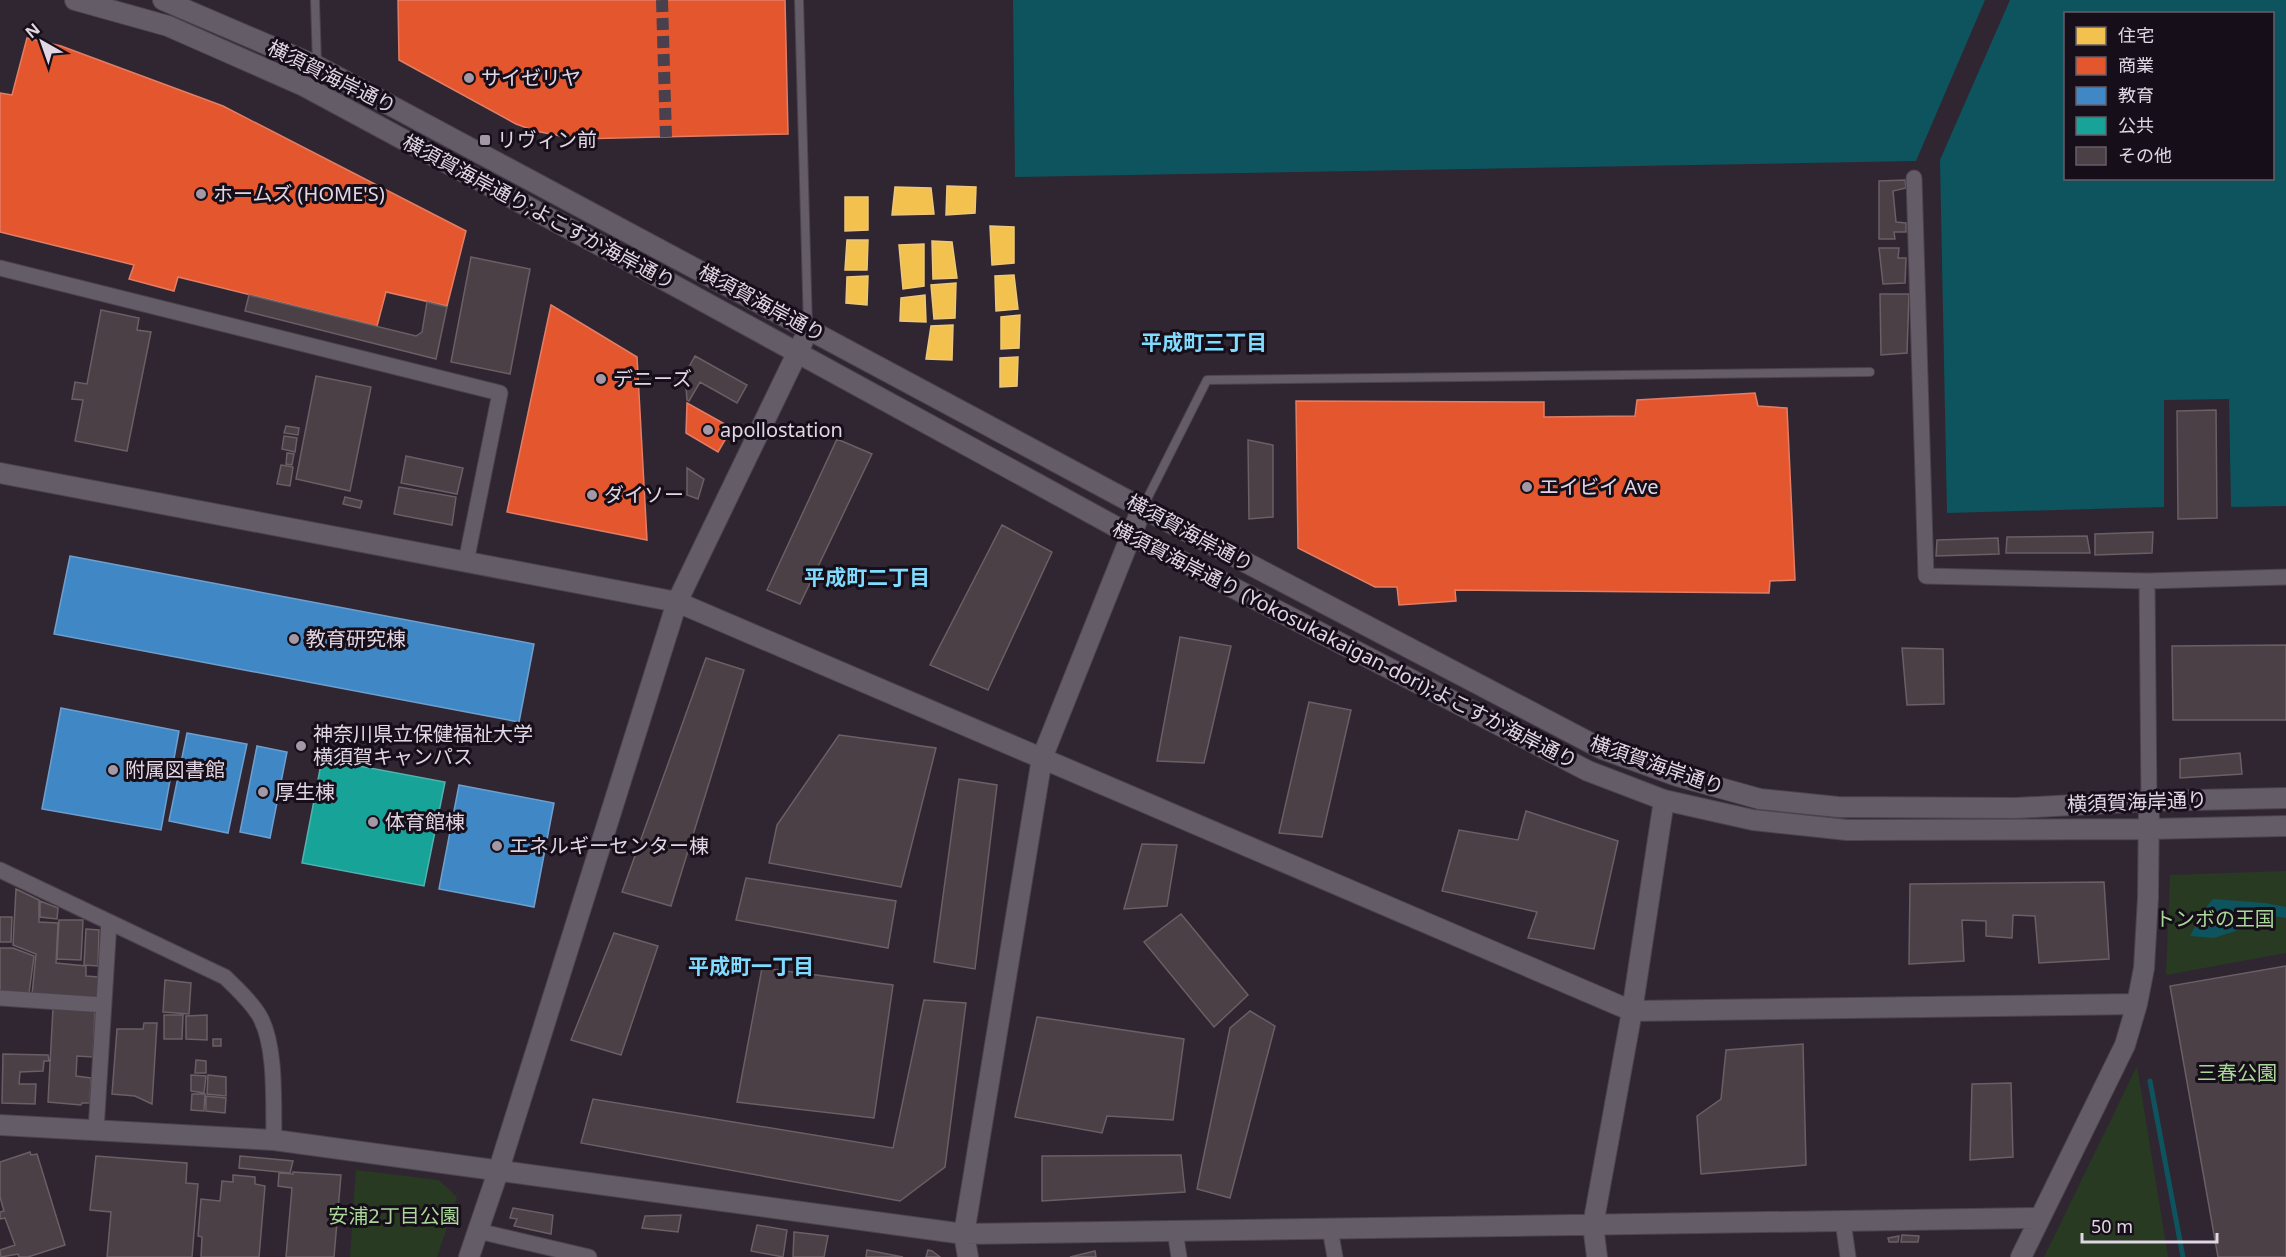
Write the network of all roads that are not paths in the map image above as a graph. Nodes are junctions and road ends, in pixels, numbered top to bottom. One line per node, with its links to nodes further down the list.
1 (75, 0): 9 (street, 横須賀海岸通り;よこすか海岸通り)
2 (163, 0): 5 (street, 横須賀海岸通り)
3 (315, 0): 5 (lane)
4 (799, 0): 8 (lane)
5 (317, 66): 8 (street, 横須賀海岸通り)
6 (1914, 178): 16 (street)
7 (0, 268): 14 (street)
8 (808, 328): 9 (street); 12 (street, 横須賀海岸通り)
9 (799, 352): 13 (street, 横須賀海岸通り (Yokosukakaigan-dori);よこすか海岸通り); 17 (street)
10 (1870, 372): 12 (lane)
11 (0, 473): 14 (street)
12 (1142, 508): 13 (street); 21 (street, 横須賀海岸通り)
13 (1131, 535): 18 (street); 20 (street, 横須賀海岸通り (Yokosukakaigan-dori);よこすか海岸通り)
14 (466, 562): 17 (street)
15 (2286, 577): 16 (street)
16 (2147, 581): 21 (street)
17 (677, 602): 18 (street); 33 (street)
18 (1042, 758): 29 (street); 40 (street)
19 (2286, 798): 21 (street, 横須賀海岸通り)
20 (1664, 800): 23 (street, 横須賀海岸通り (Yokosukakaigan-dori);よこすか海岸通り); 29 (street)
21 (2149, 801): 23 (street)
22 (2286, 826): 23 (street, 横須賀海岸通り (Yokosukakaigan-dori);よこすか海岸通り)
23 (2150, 830): 27 (street)
24 (0, 870): 25 (street)
25 (109, 922): 28 (street); 32 (street)
26 (0, 998): 28 (street)
27 (2137, 1004): 29 (street); 34 (street)
28 (104, 1005): 31 (street)
29 (1632, 1011): 36 (street)
30 (0, 1125): 31 (street)
31 (96, 1130): 32 (street)
32 (274, 1140): 33 (street)
33 (499, 1169): 38 (street); 40 (street)
34 (2040, 1218): 35 (street); 48 (street)
35 (1843, 1221): 36 (street); 47 (street)
36 (1593, 1225): 37 (street); 46 (street)
37 (1330, 1229): 39 (street); 45 (street)
38 (478, 1231): 41 (street); 42 (street)
39 (1175, 1231): 40 (street); 44 (street)
40 (964, 1234): 43 (street)
41 (469, 1257)
42 (589, 1257)
43 (968, 1257)
44 (1179, 1257)
45 (1335, 1257)
46 (1597, 1257)
47 (1848, 1257)
48 (2021, 1257)

